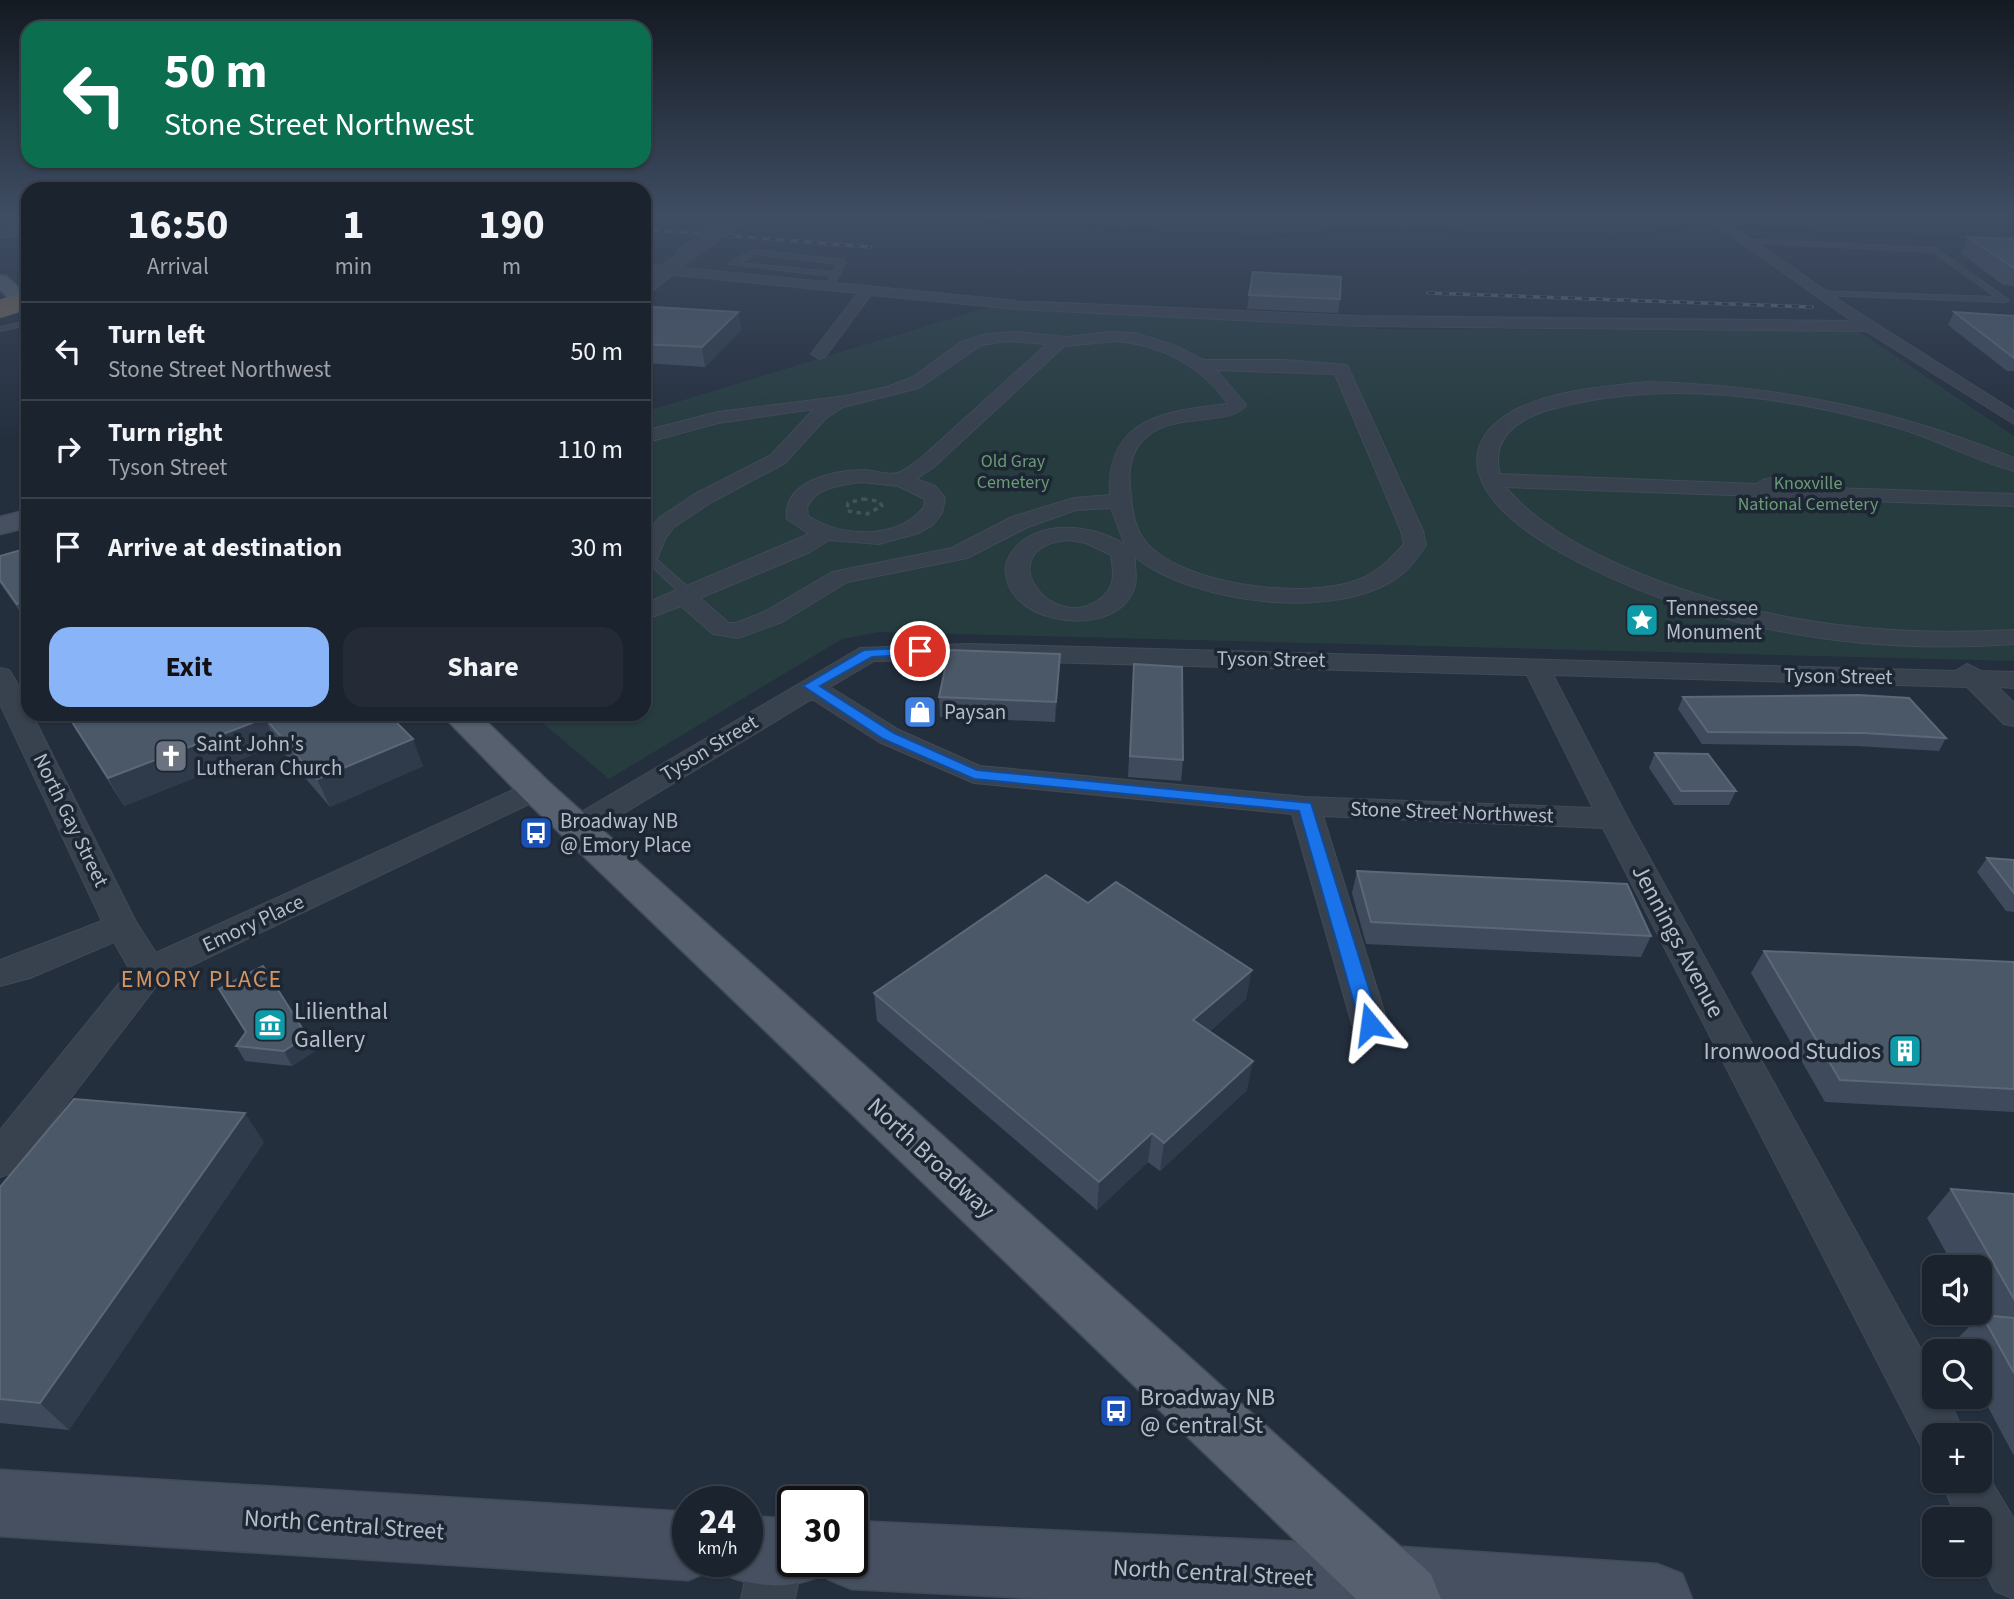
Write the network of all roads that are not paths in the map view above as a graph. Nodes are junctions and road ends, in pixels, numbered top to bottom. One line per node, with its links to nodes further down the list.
1 (867, 290): 14 (street)
2 (873, 291): 8 (street)
3 (1816, 291): 5 (street)
4 (1992, 291): 5 (lane)
5 (1820, 293): 10 (street)
6 (21, 302): 7 (highway, bridge)
7 (0, 309)
8 (1148, 311): 10 (street); 12 (street)
9 (21, 324): 11 (lane)
10 (1870, 326): 16 (street)
11 (0, 329)
12 (1116, 336): 13 (street); 15 (street)
13 (1060, 341): 18 (street); 22 (street)
14 (819, 354)
15 (1199, 365): 25 (street); 30 (street)
16 (1972, 392): 17 (street); 19 (street)
17 (2014, 394)
18 (835, 404): 20 (street); 29 (street)
19 (2014, 419)
20 (651, 435)
21 (2014, 465): 23 (street)
22 (902, 479): 28 (street); 28 (street)
23 (1492, 480): 24 (street); 35 (street)
24 (2014, 500)
25 (1120, 502): 30 (street); 32 (street)
26 (21, 520): 27 (main road)
27 (0, 526)
28 (825, 533): 32 (street)
29 (651, 545)
30 (1131, 551): 30 (street)
31 (651, 560): 32 (lane)
32 (684, 597): 33 (street)
33 (651, 610)
34 (2014, 637): 35 (street)
35 (1936, 641): 38 (street)
36 (1537, 668): 38 (street, Tyson Street); 40 (street, Tyson Street); 47 (street, Jennings Avenue)
37 (0, 676): 42 (street, North Gay Street)
38 (1974, 679): 39 (street, Tyson Street); 41 (street)
39 (2014, 680)
40 (810, 686): 46 (street, Stone Street Northwest); 48 (street, Tyson Street)
41 (2014, 718)
42 (21, 719)
43 (22, 721): 49 (street, North Gay Street)
44 (466, 721): 45 (main road, North Broadway)
45 (536, 790): 48 (main road, North Broadway); 50 (street, Emory Place)
46 (1305, 806): 47 (street, Stone Street Northwest); 52 (street)
47 (1613, 819): 54 (street, Jennings Avenue)
48 (577, 828): 60 (main road, North Broadway)
49 (121, 926): 50 (street, North Gay Street); 51 (street)
50 (149, 971): 53 (street, Emory Place)
51 (0, 973)
52 (1370, 1024)
53 (0, 1160)
54 (1935, 1423)
55 (1972, 1493): 59 (street)
56 (0, 1503): 57 (main road, North Central Street)
57 (672, 1545)
58 (868, 1556): 60 (main road, North Central Street)
59 (2014, 1572)
60 (1396, 1590): 61 (main road, North Central Street)
61 (1657, 1599)

